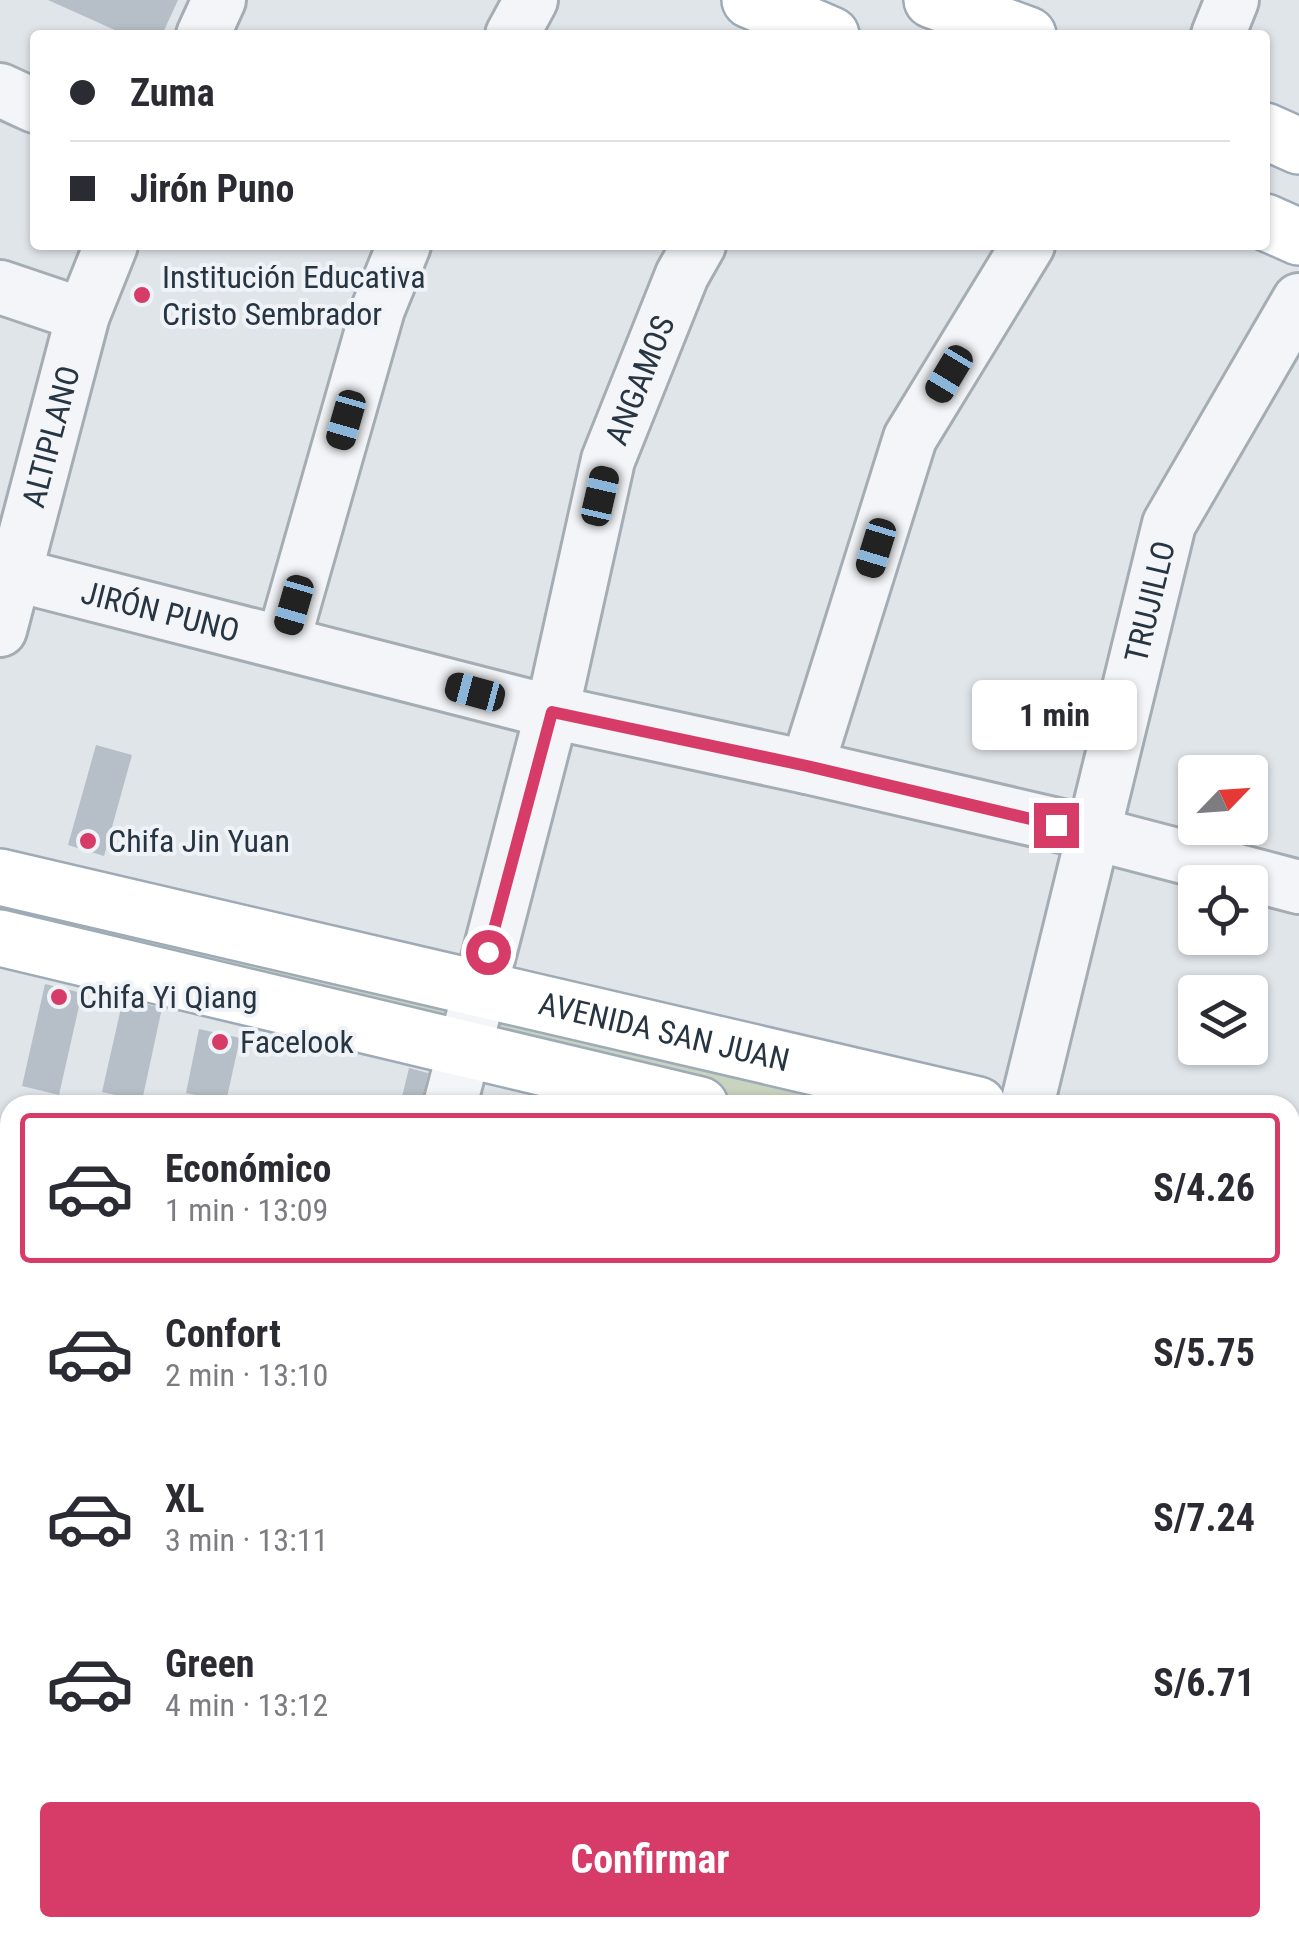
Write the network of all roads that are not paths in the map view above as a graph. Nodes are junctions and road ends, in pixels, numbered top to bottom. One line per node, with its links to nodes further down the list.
1 (219, 0): 6 (street)
2 (532, 0): 7 (street)
3 (750, 0): 8 (main road)
4 (1232, 0): 10 (street)
5 (944, 2): 9 (main road)
6 (204, 30)
7 (515, 30)
8 (816, 30)
9 (1015, 30)
10 (1220, 30)
11 (0, 90): 12 (street)
12 (30, 104)
13 (1270, 133): 14 (main road)
14 (1299, 146)
15 (1270, 224): 16 (main road)
16 (1299, 236)
17 (109, 250): 23 (street, ALTIPLANO)
18 (402, 250): 26 (street)
19 (696, 250): 27 (street, ANGAMOS)
20 (1025, 250): 28 (street)
21 (0, 287): 23 (street)
22 (1299, 300): 29 (street, TRUJILLO)
23 (84, 315): 24 (street, ALTIPLANO)
24 (14, 574): 25 (street, ALTIPLANO); 26 (street, JIRÓN PUNO)
25 (0, 630)
26 (283, 642): 27 (street, JIRÓN PUNO)
27 (552, 712): 28 (street, JIRÓN PUNO); 33 (street, ANGAMOS)
28 (807, 766): 29 (street, JIRÓN PUNO)
29 (1092, 833): 31 (street, JIRÓN PUNO); 38 (street, TRUJILLO)
30 (0, 878): 33 (main road, AVENIDA SAN JUAN)
31 (1299, 887)
32 (0, 938): 34 (main road, AVENIDA SAN JUAN)
33 (479, 987): 34 (street, ANGAMOS); 37 (main road, AVENIDA SAN JUAN)
34 (463, 1048): 35 (street, ANGAMOS); 36 (main road, AVENIDA SAN JUAN)
35 (452, 1095)
36 (658, 1095)
37 (936, 1095)
38 (1029, 1095)

